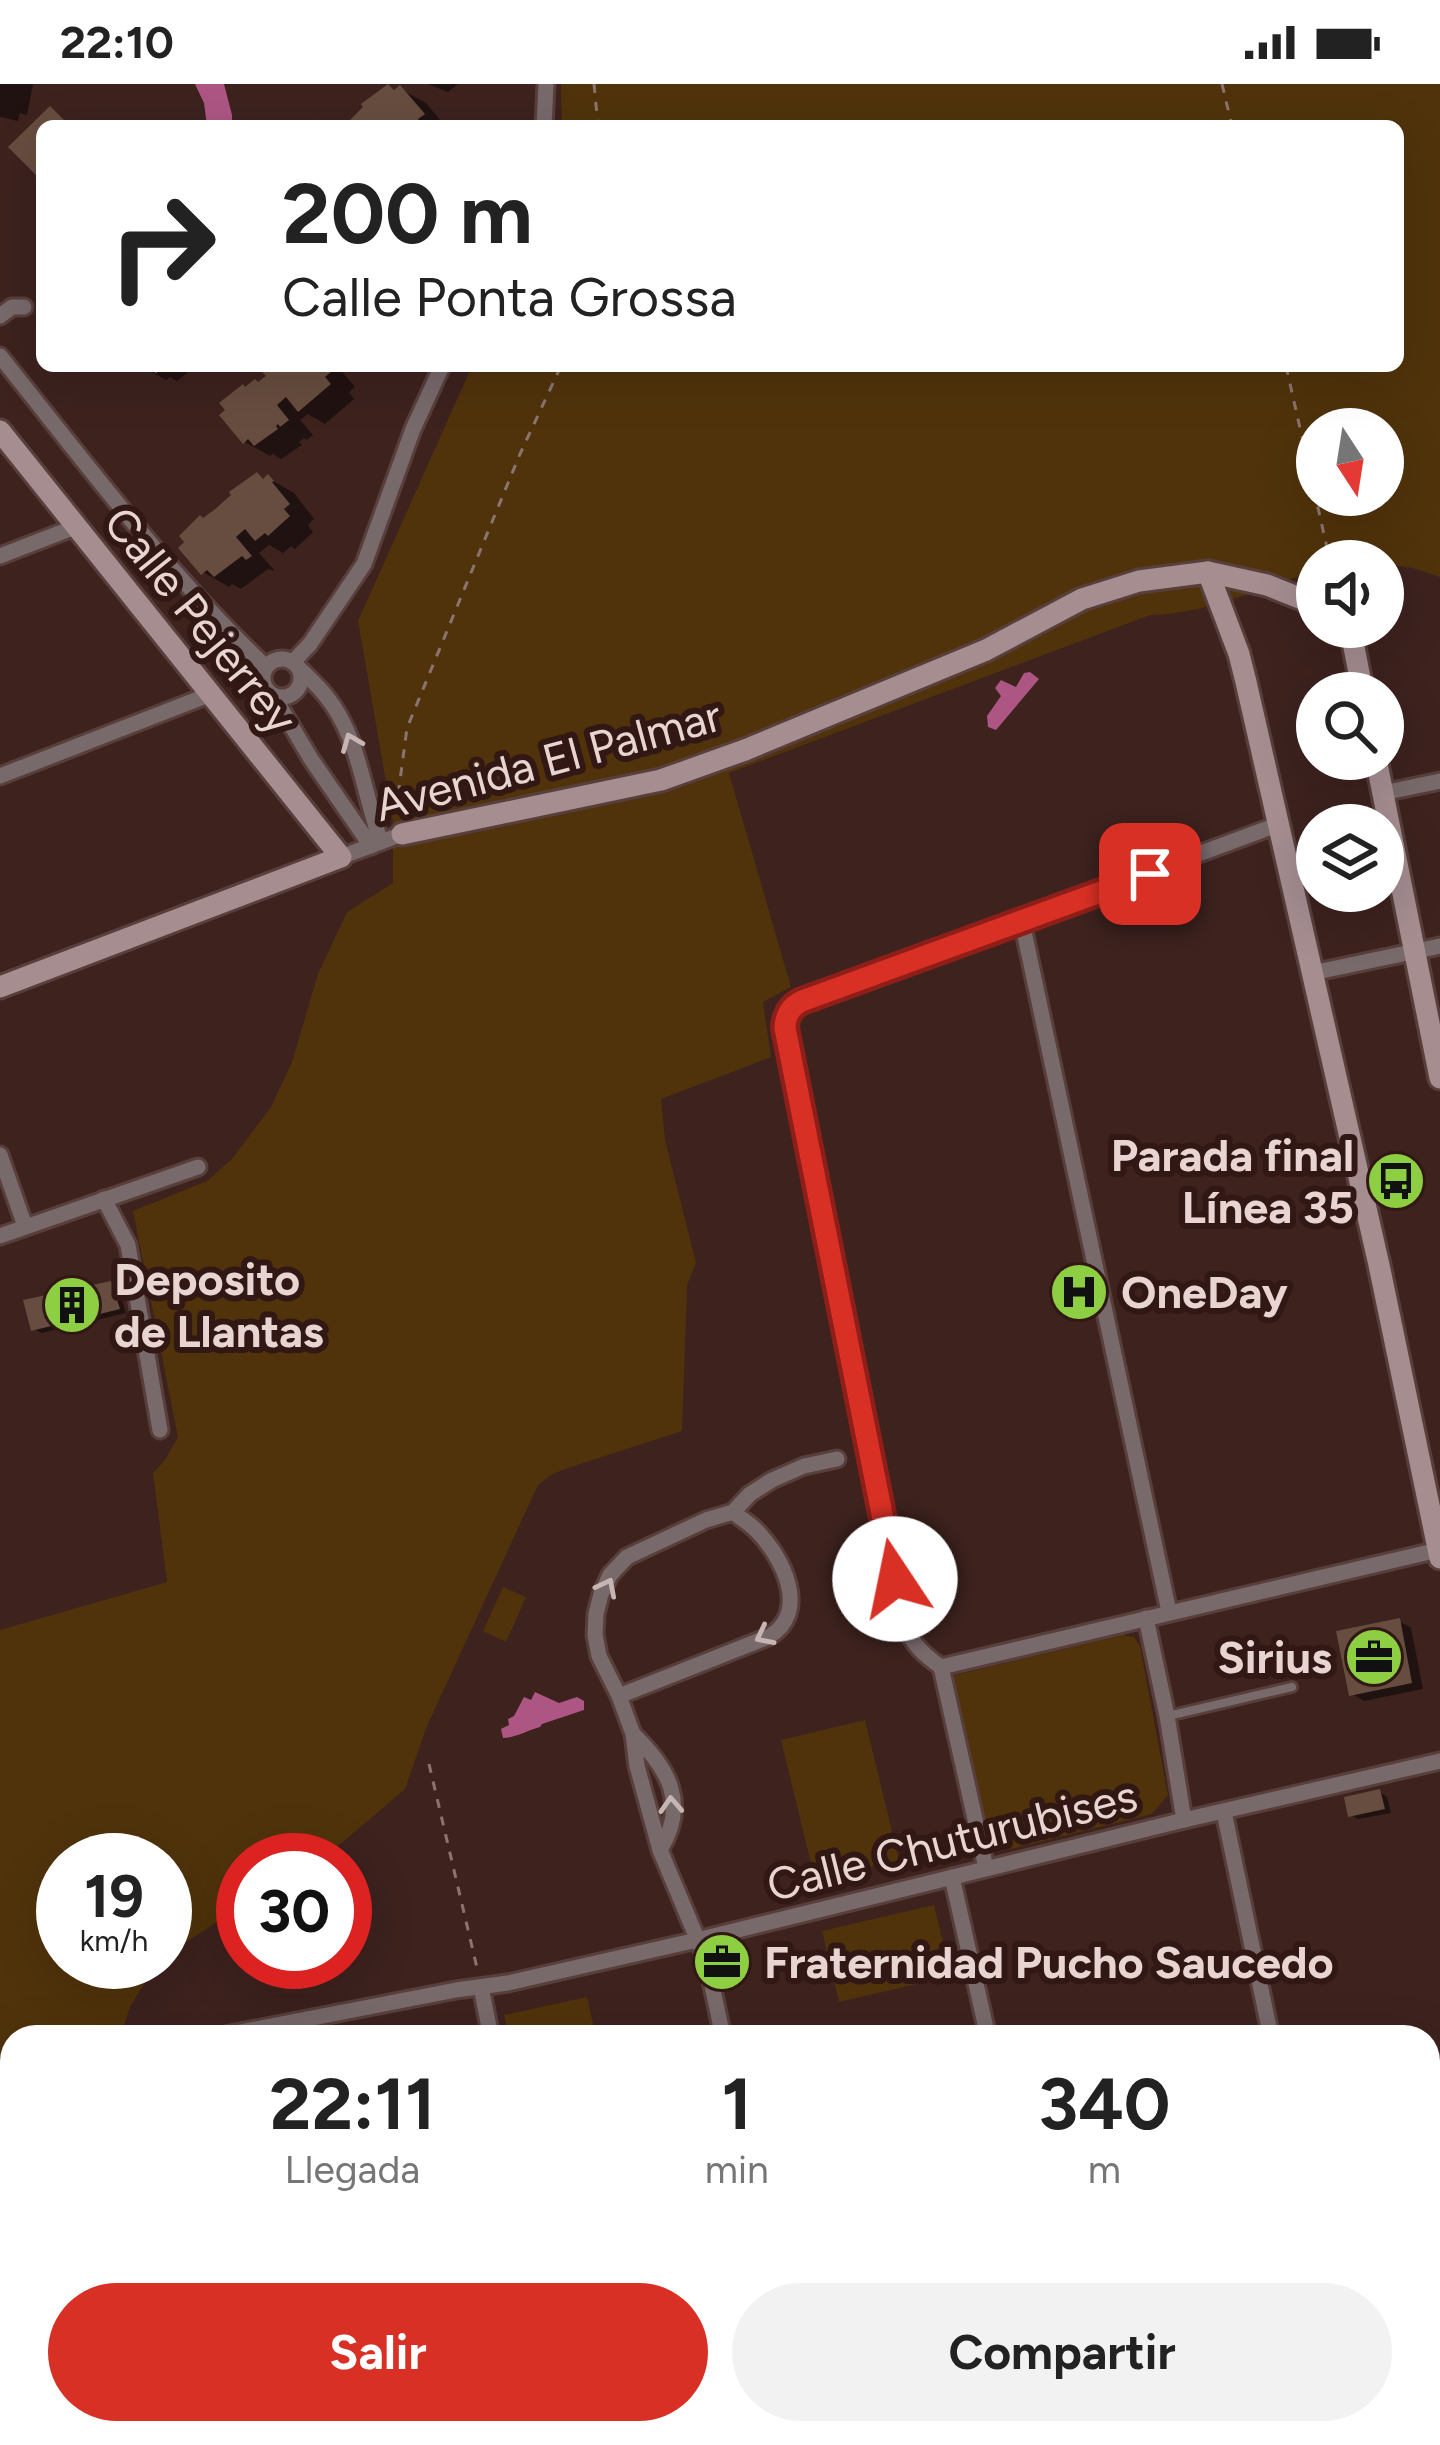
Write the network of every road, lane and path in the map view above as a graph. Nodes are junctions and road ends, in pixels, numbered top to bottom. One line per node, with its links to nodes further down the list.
1 (546, 84): 4 (street)
2 (594, 84): 5 (path)
3 (1222, 84): 6 (path)
4 (544, 120)
5 (597, 120)
6 (1231, 120)
7 (24, 307): 8 (street)
8 (0, 316)
9 (0, 356): 20 (street)
10 (439, 372): 19 (street)
11 (558, 372): 28 (path)
12 (1287, 372): 15 (path)
13 (0, 431): 14 (street, Calle Pejerrey)
14 (75, 527): 16 (street); 21 (street, Calle Pejerrey)
15 (1325, 540)
16 (0, 556)
17 (1208, 572): 18 (street, Avenida El Palmar); 27 (street); 28 (street, Avenida El Palmar)
18 (1296, 597)
19 (296, 665): 20 (street); 22 (street); 28 (street, one-way to 19)
20 (266, 667): 22 (street)
21 (212, 694): 23 (street); 29 (street, Calle Pejerrey)
22 (273, 695): 28 (street)
23 (0, 776)
24 (1380, 780): 26 (street)
25 (1440, 781): 26 (street)
26 (1383, 793): 32 (street)
27 (1277, 825): 30 (street); 33 (street)
28 (385, 841): 29 (street, Avenida El Palmar)
29 (341, 857): 34 (street, Avenida El Palmar)
30 (1022, 922): 45 (street); 47 (street)
31 (1440, 946): 32 (street)
32 (1415, 951): 33 (street); 35 (street)
33 (1312, 973): 44 (street)
34 (0, 988)
35 (1440, 1078)
36 (0, 1155): 39 (street)
37 (198, 1167): 38 (street)
38 (104, 1199): 39 (street); 41 (street)
39 (25, 1226): 40 (street)
40 (0, 1236)
41 (160, 1430)
42 (837, 1459): 43 (street)
43 (733, 1512): 49 (street, one-way to 43); 49 (street, one-way to 49)
44 (1439, 1554): 45 (street)
45 (1169, 1612): 46 (street)
46 (1146, 1618): 47 (street); 50 (street)
47 (941, 1667): 57 (street)
48 (1292, 1687): 50 (lane)
49 (620, 1696): 51 (street)
50 (1167, 1717): 55 (street)
51 (633, 1734): 56 (street); 56 (street, one-way to 51)
52 (1440, 1761): 54 (street, Calle Chuturubises)
53 (429, 1764): 60 (path)
54 (1224, 1812): 55 (street, Calle Chuturubises); 65 (street)
55 (1184, 1820): 57 (street, Calle Chuturubises)
56 (659, 1850): 59 (street)
57 (986, 1868): 58 (street, Calle Chuturubises)
58 (952, 1877): 59 (street, Calle Chuturubises); 64 (street)
59 (697, 1940): 60 (street, Calle Chuturubises); 63 (street)
60 (481, 1987): 61 (street, Calle Chuturubises); 62 (street)
61 (277, 2025)
62 (489, 2025)
63 (720, 2025)
64 (985, 2025)
65 (1268, 2025)

